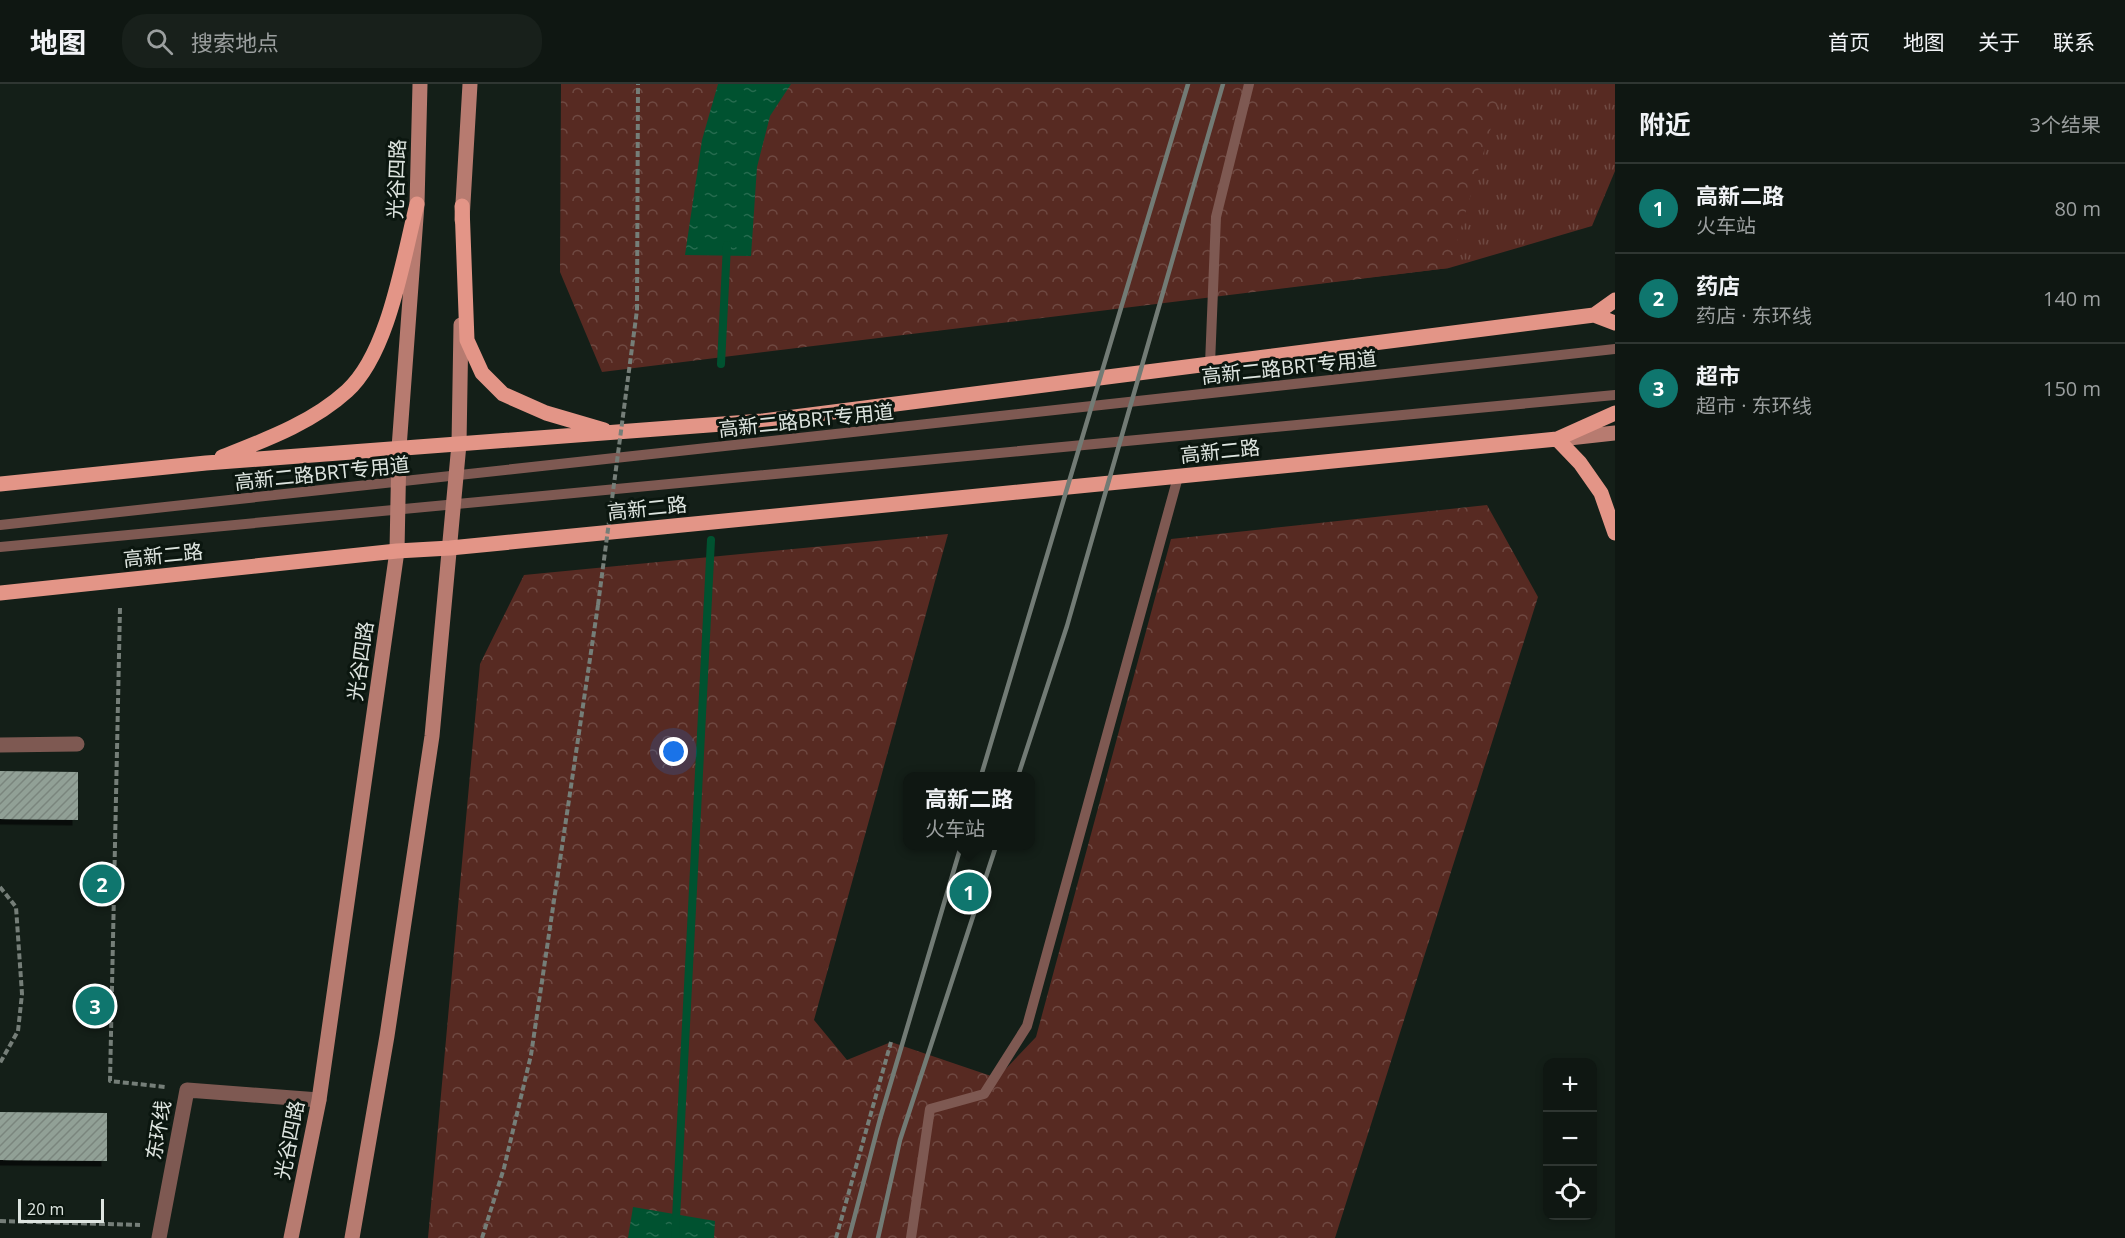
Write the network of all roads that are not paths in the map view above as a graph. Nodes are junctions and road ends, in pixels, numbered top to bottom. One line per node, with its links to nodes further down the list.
1 (420, 84): 4 (main road, 光谷四路)
2 (470, 84): 5 (main road)
3 (1249, 84): 10 (lane)
4 (417, 204): 17 (main road, 光谷四路); 18 (main road)
5 (462, 206): 13 (main road); 16 (main road)
6 (1615, 300): 7 (main road)
7 (1594, 315): 8 (main road); 10 (main road)
8 (1615, 323)
9 (1615, 349): 19 (lane, 高新二路BRT专用道)
10 (1210, 364): 13 (main road)
11 (1615, 395): 23 (lane)
12 (1615, 413): 15 (main road, 高新二路)
13 (613, 432): 16 (main road)
14 (1615, 433): 15 (main road)
15 (1557, 440): 20 (main road, 高新二路); 26 (main road)
16 (459, 444): 17 (main road); 19 (main road)
17 (399, 448): 18 (main road); 21 (main road, 光谷四路)
18 (206, 464): 22 (main road)
19 (456, 476): 21 (lane, 高新二路BRT专用道); 23 (main road)
20 (1178, 477): 28 (main road, 高新二路); 37 (lane)
21 (398, 482): 24 (main road, 光谷四路); 25 (lane, 高新二路BRT专用道)
22 (0, 484)
23 (454, 505): 24 (lane); 28 (main road)
24 (397, 510): 27 (lane); 29 (main road, 光谷四路)
25 (0, 525)
26 (1615, 533)
27 (0, 547)
28 (450, 548): 29 (main road, 高新二路); 36 (main road)
29 (397, 551): 30 (main road, 高新二路); 33 (main road, 光谷四路)
30 (0, 593)
31 (77, 744): 32 (street)
32 (0, 745)
33 (319, 1100): 34 (street, 东环线); 35 (main road, 光谷四路)
34 (160, 1232)
35 (291, 1238)
36 (352, 1238)
37 (910, 1238)

